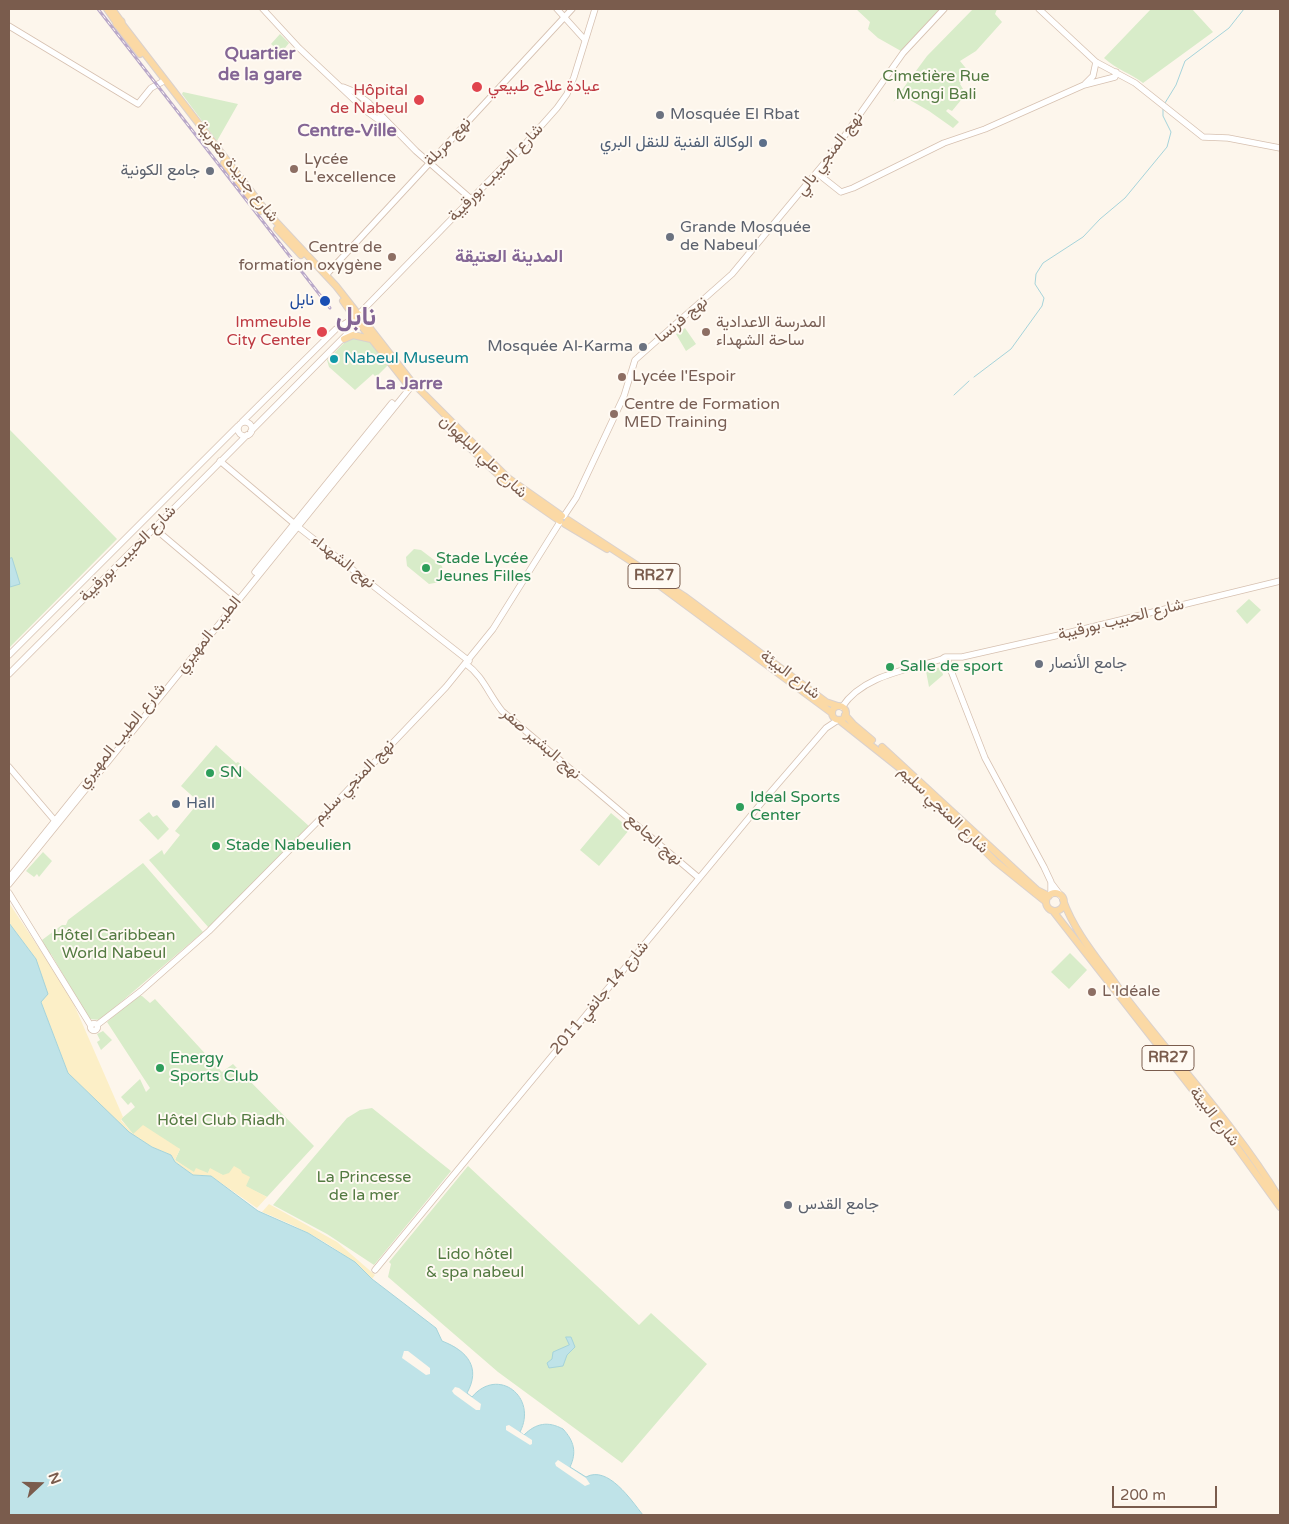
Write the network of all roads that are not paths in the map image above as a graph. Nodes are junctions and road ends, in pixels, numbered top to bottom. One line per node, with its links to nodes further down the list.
1 (107, 9): 10 (main road)
2 (112, 9): 10 (main road)
3 (263, 9): 17 (street)
4 (557, 9): 9 (street)
5 (572, 9): 9 (street, نهج مربلة)
6 (595, 9): 12 (street, شارع الحبيب بورقيبة)
7 (944, 9): 23 (street, نهج المنجي بالي)
8 (1039, 9): 13 (street)
9 (565, 16): 12 (street); 22 (street, نهج مربلة)
10 (119, 23): 15 (main road, شارع جديدة مغربية); 26 (main road, شارع جديدة مغربية)
11 (9, 26): 15 (street)
12 (586, 40): 24 (street, شارع الحبيب بورقيبة)
13 (1096, 62): 14 (street); 16 (street)
14 (1116, 72): 16 (street); 21 (street)
15 (162, 82): 26 (main road, شارع جديدة مغربية)
16 (1084, 85): 23 (street)
17 (341, 86): 18 (street); 19 (street)
18 (370, 105): 19 (street); 20 (street)
19 (365, 110): 20 (street)
20 (395, 131): 22 (street)
21 (1280, 148)
22 (429, 162): 24 (street); 26 (street, نهج مربلة)
23 (817, 173): 25 (street, نهج المنجي بالي)
24 (471, 199): 27 (street, شارع الحبيب بورقيبة)
25 (732, 274): 30 (street, نهج فرنسا)
26 (325, 277): 27 (main road, شارع جديدة مغربية)
27 (357, 318): 28 (street, شارع الحبيب بورقيبة); 29 (main road, شارع علي البلهوان / RR27); 31 (main road, شارع علي البلهوان / RR27); 32 (street, شارع الحبيب بورقيبة)
28 (344, 338): 29 (main road); 33 (street, شارع الحبيب بورقيبة)
29 (374, 341): 31 (main road, شارع علي البلهوان / RR27)
30 (632, 365): 35 (street, نهج المنجي سليم)
31 (410, 385): 35 (main road, شارع علي البلهوان / RR27); 36 (street, شارع الطيب المهيري)
32 (240, 424): 33 (street); 33 (street); 41 (street, شارع الحبيب بورقيبة)
33 (249, 433): 34 (street, شارع الحبيب بورقيبة)
34 (220, 461): 36 (street, نهج الشهداء); 37 (street, شارع الحبيب بورقيبة)
35 (564, 520): 40 (main road, شارع علي البلهوان / RR27); 42 (street, نهج المنجي سليم)
36 (295, 525): 39 (street, شارع الطيب المهيري); 42 (street, نهج الشهداء)
37 (154, 528): 39 (street); 45 (street, شارع الحبيب بورقيبة)
38 (1280, 581): 43 (street, شارع الحبيب بورقيبة)
39 (237, 598): 52 (street, شارع الطيب المهيري)
40 (739, 640): 46 (main road, شارع البيئة / RR27); 47 (main road, شارع البيئة / RR27)
41 (9, 655)
42 (467, 662): 51 (street, نهج البشير صفر); 57 (street, نهج المنجي سليم)
43 (945, 662): 46 (street, شارع الحبيب بورقيبة); 55 (street)
44 (9, 664): 45 (street)
45 (9, 674)
46 (843, 709): 47 (main road); 48 (main road); 58 (main road, شارع المنجي سليم)
47 (832, 714): 48 (main road, شارع البيئة); 49 (street)
48 (839, 720): 49 (street); 58 (main road, شارع المنجي سليم)
49 (826, 728): 54 (street, شارع 14 جانفي 2011)
50 (9, 767): 52 (street)
51 (606, 799): 54 (street, نهج الجامع)
52 (56, 822): 53 (street, شارع الطيب المهيري); 56 (street)
53 (9, 878)
54 (699, 878): 63 (street, شارع 14 جانفي 2011)
55 (1051, 882): 58 (street); 59 (street)
56 (9, 884)
57 (9, 892)
58 (1048, 897): 59 (main road); 60 (main road, RR27)
59 (1062, 898): 60 (main road); 61 (main road, شارع البيئة / RR27)
60 (1053, 911): 62 (main road, شارع البيئة / RR27)
61 (1280, 1199)
62 (1280, 1207)
63 (375, 1270)

